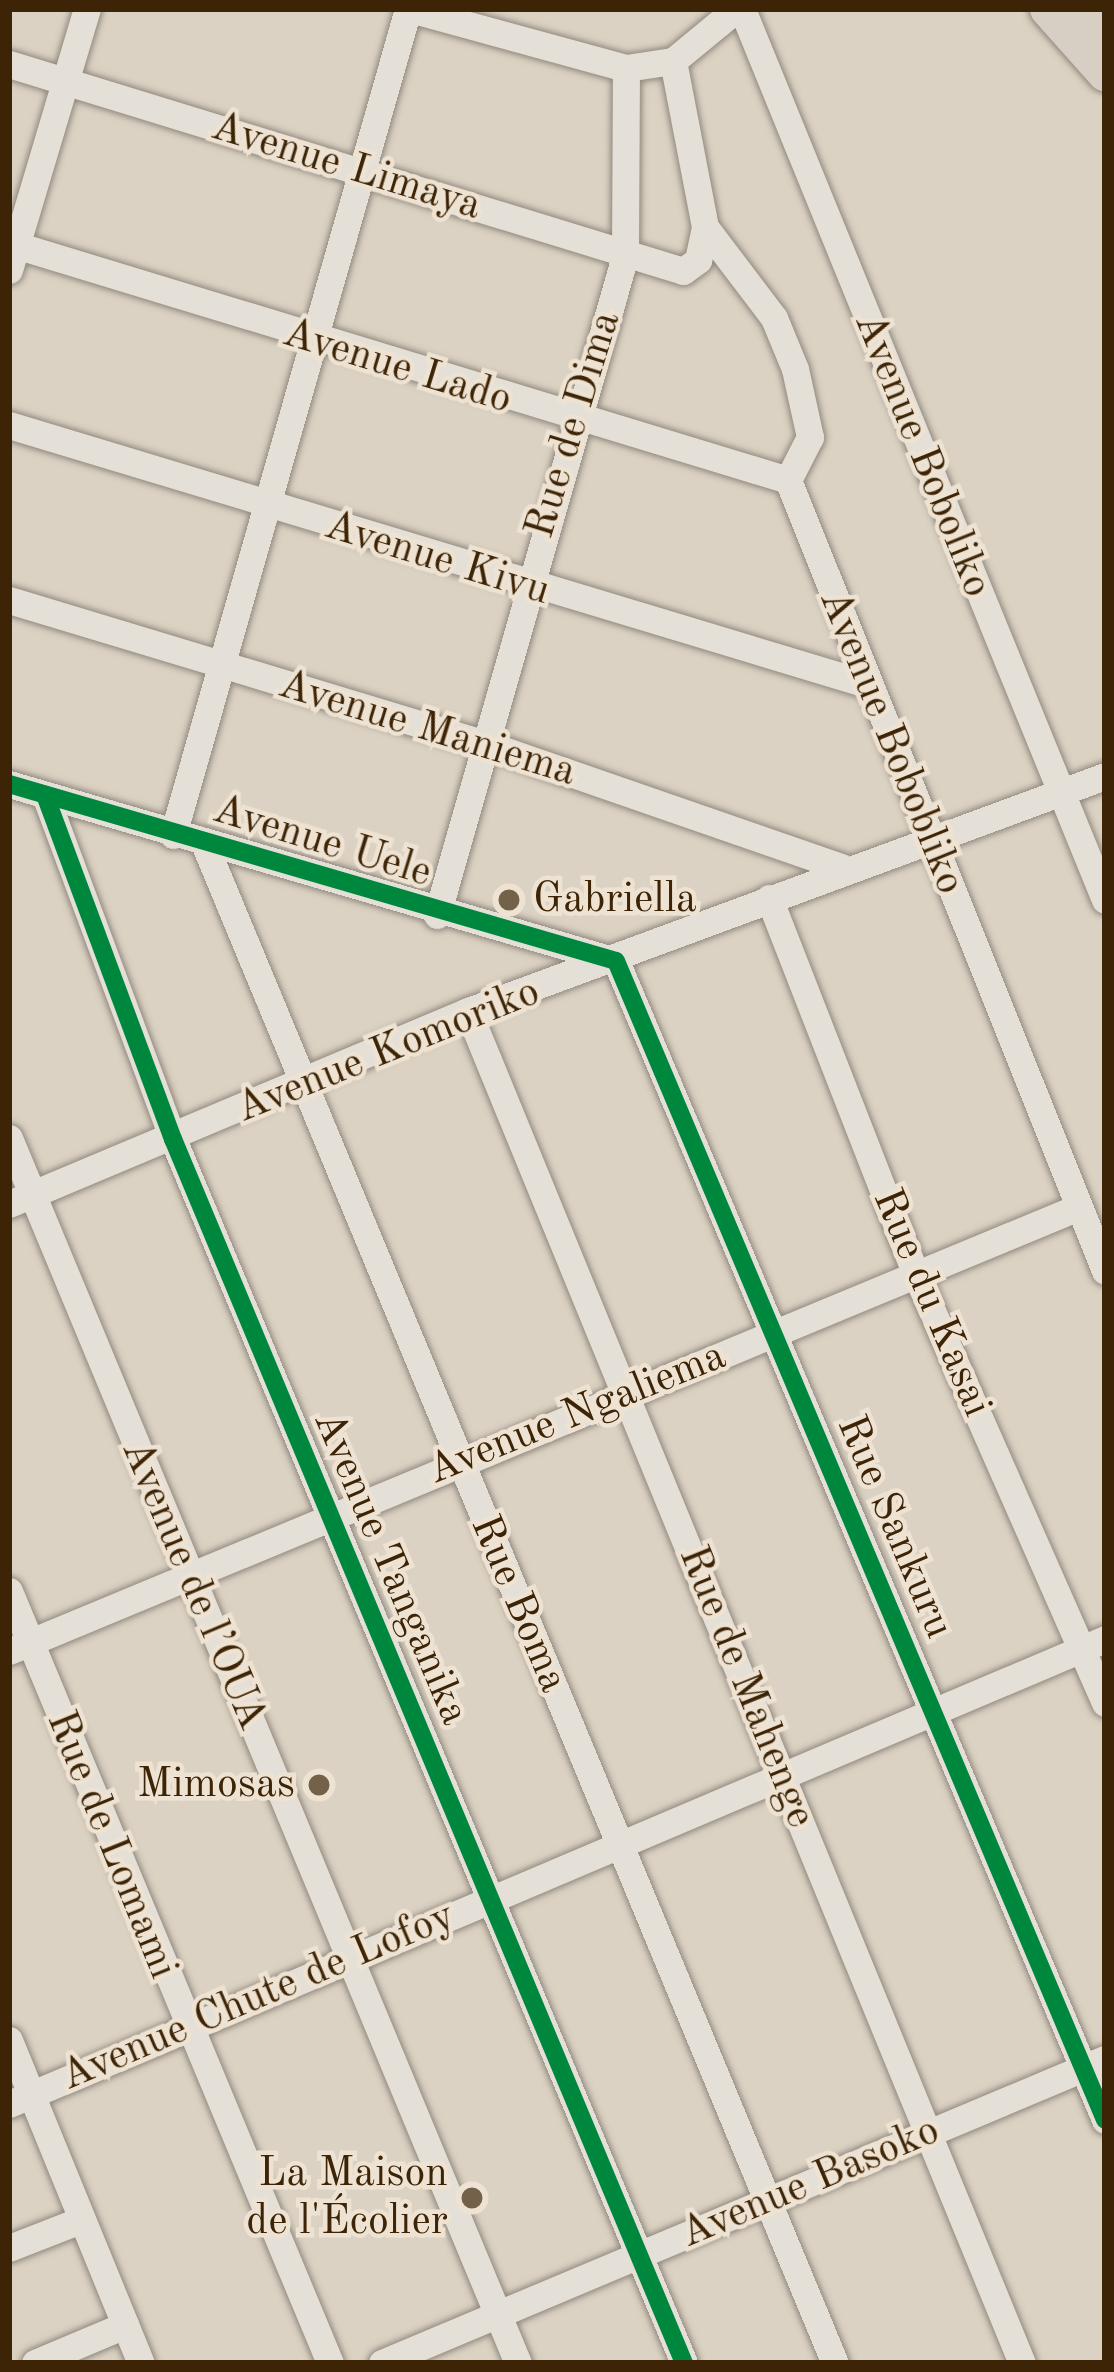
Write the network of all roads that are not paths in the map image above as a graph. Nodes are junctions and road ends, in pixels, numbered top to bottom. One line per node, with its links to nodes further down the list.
1 (87, 9): 11 (street)
2 (409, 9): 9 (street); 12 (street)
3 (739, 9): 7 (street); 28 (street, Avenue Boboliko)
4 (1048, 9): 10 (main road)
5 (1090, 9): 6 (main road)
6 (1105, 26)
7 (673, 61): 9 (street); 13 (street)
8 (9, 64): 11 (street, Avenue Limaya)
9 (626, 68): 15 (street, Rue de Dima)
10 (1105, 73)
11 (64, 82): 12 (street, Avenue Limaya); 14 (street)
12 (362, 170): 15 (street, Avenue Limaya); 16 (street)
13 (705, 227): 15 (street, Avenue Limaya); 19 (street)
14 (12, 253): 16 (street, Avenue Lado)
15 (625, 256): 17 (street, Rue de Dima)
16 (308, 340): 17 (street, Avenue Lado); 20 (street)
17 (574, 421): 19 (street, Avenue Lado); 21 (street, Rue de Dima)
18 (9, 425): 20 (street, Avenue Kivu)
19 (788, 480): 24 (street, Avenue Bobobliko)
20 (263, 504): 21 (street, Avenue Kivu); 23 (street)
21 (526, 588): 24 (street, Avenue Kivu); 25 (street, Rue de Dima)
22 (9, 600): 23 (street, Avenue Maniema)
23 (219, 666): 25 (street, Avenue Maniema); 30 (street)
24 (867, 684): 31 (street, Avenue Bobobliko)
25 (483, 743): 33 (street, Avenue Maniema); 36 (street, Rue de Dima)
26 (1105, 776): 28 (street, Avenue Komoriko)
27 (9, 784): 29 (street, Avenue Uele)
28 (1059, 792): 31 (street, Avenue Komoriko); 35 (street, Avenue Boboliko)
29 (45, 795): 30 (street, Avenue Uele); 41 (street, Avenue Tanganika)
30 (172, 835): 32 (street, Avenue Uele)
31 (927, 835): 33 (street, Avenue Komoriko); 43 (street, Avenue Bobobliko)
32 (204, 844): 36 (street, Avenue Uele); 39 (street, Rue Boma)
33 (842, 867): 34 (street, Avenue Komoriko)
34 (769, 898): 37 (street, Avenue Komoriko); 45 (street, Rue du Kasai)
35 (1105, 900)
36 (437, 915): 37 (street, Avenue Uele)
37 (616, 961): 38 (street, Avenue Komoriko); 46 (street, Rue Sankuru)
38 (468, 1012): 39 (street, Avenue Komoriko); 47 (street, Rue de Mahenge)
39 (302, 1084): 41 (street, Avenue Komoriko); 48 (street, Rue Boma)
40 (9, 1138): 42 (street, Avenue de l’OUA)
41 (173, 1139): 42 (street, Avenue Komoriko); 49 (street, Avenue Tanganika)
42 (21, 1199): 50 (street, Avenue de l’OUA)
43 (1078, 1207): 44 (street, Avenue Bobobliko); 45 (street, Avenue Ngaliema)
44 (1105, 1271)
45 (915, 1272): 46 (street, Avenue Ngaliema); 52 (street, Rue du Kasai)
46 (773, 1334): 47 (street, Avenue Ngaliema); 55 (street, Rue Sankuru)
47 (626, 1394): 48 (street, Avenue Ngaliema); 56 (street, Rue de Mahenge)
48 (459, 1462): 49 (street, Avenue Ngaliema); 57 (street, Rue Boma)
49 (329, 1516): 50 (street, Avenue Ngaliema); 58 (street, Avenue Tanganika)
50 (188, 1573): 53 (street, Avenue Ngaliema); 59 (street, Avenue de l’OUA)
51 (9, 1591): 53 (street, Rue de Lomami)
52 (1093, 1643): 54 (street, Rue du Kasai); 55 (street, Avenue Chute de Lofoy)
53 (19, 1647): 60 (street, Rue de Lomami)
54 (1105, 1703)
55 (932, 1708): 56 (street, Avenue Chute de Lofoy); 62 (street, Rue Sankuru)
56 (782, 1773): 57 (street, Avenue Chute de Lofoy); 65 (street, Rue de Mahenge)
57 (617, 1842): 58 (street, Avenue Chute de Lofoy); 66 (street, Rue Boma)
58 (490, 1898): 59 (street, Avenue Chute de Lofoy); 69 (street, Avenue Tanganika)
59 (348, 1954): 60 (street, Avenue Chute de Lofoy); 70 (street, Avenue de l’OUA)
60 (183, 2025): 63 (street, Avenue Chute de Lofoy); 74 (street, Rue de Lomami)
61 (9, 2040): 63 (street)
62 (1094, 2064): 64 (street, Rue Sankuru); 65 (street, Avenue Basoko)
63 (20, 2100): 67 (street)
64 (1105, 2120)
65 (930, 2132): 66 (street, Avenue Basoko); 79 (street, Rue de Mahenge)
66 (766, 2200): 69 (street, Avenue Basoko); 78 (street, Rue Boma)
67 (81, 2219): 68 (street); 71 (street)
68 (9, 2248)
69 (641, 2253): 70 (street, Avenue Basoko); 77 (street, Avenue Tanganika)
70 (497, 2312): 75 (street, Avenue Basoko); 76 (street, Avenue de l’OUA)
71 (125, 2325): 72 (street); 73 (street)
72 (35, 2363)
73 (141, 2363)
74 (330, 2363)
75 (382, 2363)
76 (518, 2363)
77 (684, 2363)
78 (835, 2363)
79 (1022, 2363)

